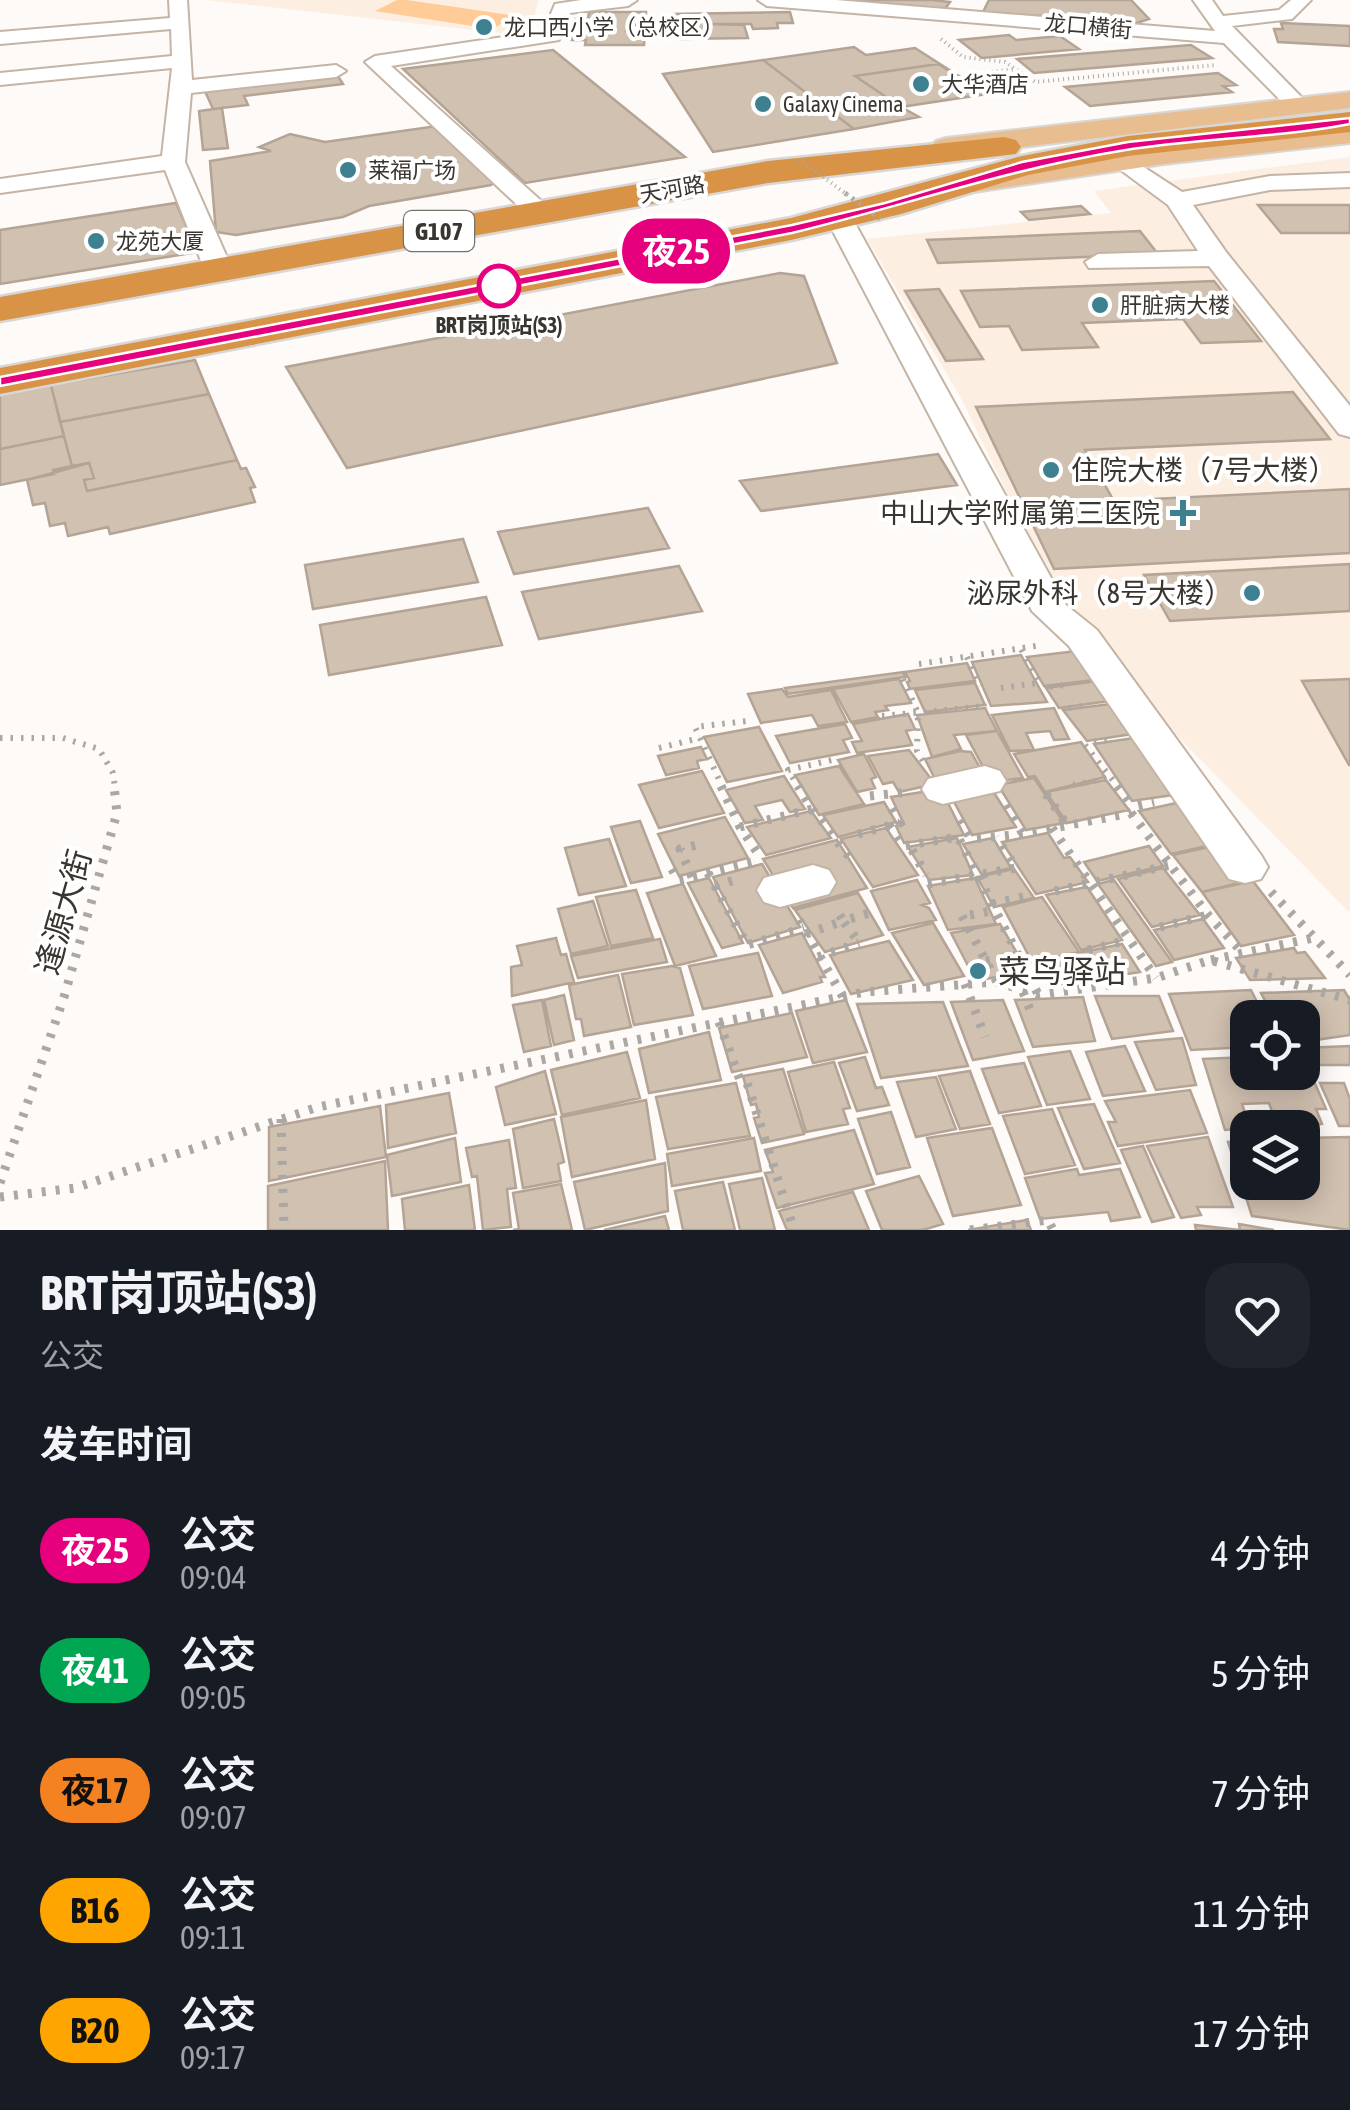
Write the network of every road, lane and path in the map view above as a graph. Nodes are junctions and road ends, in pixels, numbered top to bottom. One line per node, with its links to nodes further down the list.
1 (178, 0): 7 (street)
2 (628, 0): 30 (street)
3 (767, 0): 6 (street, 龙口横街)
4 (1202, 0): 8 (street)
5 (1302, 0): 8 (street, 龙口横街)
6 (966, 8): 8 (street, 龙口横街)
7 (178, 22): 10 (street); 11 (street)
8 (1224, 30): 12 (street)
9 (936, 35): 13 (path)
10 (0, 38)
11 (184, 61): 16 (street); 17 (street)
12 (1252, 61): 13 (path); 20 (street)
13 (1017, 69): 15 (path)
14 (336, 71): 17 (street)
15 (967, 75)
16 (0, 79)
17 (180, 88): 25 (street)
18 (1350, 100): 20 (main road)
19 (1350, 112): 20 (highway, 天河路 / G107)
20 (1282, 117): 21 (highway, 天河路 / G107); 28 (highway, 天河路 / G107); 30 (highway, 天河路 / G107)
21 (1350, 122)
22 (1350, 134): 24 (main road)
23 (800, 159): 32 (path, bridge)
24 (1122, 160): 28 (main road); 29 (street)
25 (173, 162): 27 (street); 35 (street)
26 (1350, 180): 29 (street)
27 (0, 186)
28 (951, 187): 31 (highway, 天河路 / G107)
29 (1177, 200): 33 (street)
30 (538, 212): 35 (highway, 天河路 / G107)
31 (839, 218): 37 (highway, 天河路 / G107); 39 (street)
32 (880, 219)
33 (1216, 258): 34 (street); 38 (street)
34 (1098, 262)
35 (219, 270): 36 (highway, 天河路 / G107)
36 (0, 309)
37 (0, 381)
38 (1350, 428)
39 (1082, 638): 40 (path); 61 (street)
40 (1021, 649): 41 (path); 45 (path)
41 (967, 657): 42 (path); 44 (path)
42 (918, 664)
43 (903, 679): 47 (path)
44 (980, 686)
45 (1001, 688)
46 (987, 706): 47 (path)
47 (918, 713): 48 (path); 58 (path)
48 (882, 716)
49 (747, 721): 50 (path)
50 (696, 728)
51 (0, 738): 111 (path, 逢源大街)
52 (700, 738): 54 (path)
53 (1085, 745): 56 (path)
54 (658, 748)
55 (832, 760): 63 (path)
56 (1110, 778): 57 (path); 64 (path)
57 (1073, 785)
58 (943, 788): 59 (street); 72 (path)
59 (995, 792): 70 (path)
60 (1046, 794): 65 (path)
61 (1189, 794): 64 (path); 77 (street)
62 (888, 801): 66 (path)
63 (812, 808): 67 (path); 75 (path)
64 (1132, 810): 65 (path); 76 (path)
65 (1067, 825): 68 (path)
66 (889, 826): 69 (path); 72 (path)
67 (740, 827)
68 (1052, 828): 70 (path); 82 (path)
69 (858, 834)
70 (1023, 834): 71 (path)
71 (995, 836): 72 (path); 81 (path)
72 (966, 841): 81 (path)
73 (702, 844): 80 (path)
74 (912, 850): 81 (path)
75 (854, 863)
76 (1172, 865): 82 (path); 88 (path)
77 (1245, 867): 90 (path)
78 (672, 869): 80 (path)
79 (708, 873): 80 (path); 85 (path); 85 (path)
80 (692, 877)
81 (976, 877): 86 (path)
82 (1092, 884): 83 (path); 91 (path)
83 (1056, 891)
84 (1032, 895): 86 (path)
85 (806, 903): 87 (path); 96 (path)
86 (994, 907): 94 (path); 98 (path)
87 (876, 911)
88 (1208, 915): 89 (path); 93 (path)
89 (1160, 927)
90 (1313, 938): 93 (path); 100 (path)
91 (1128, 940): 92 (path); 101 (path)
92 (1088, 950)
93 (1242, 952): 97 (path)
94 (1018, 955): 98 (path); 99 (path)
95 (1078, 955): 99 (path)
96 (818, 957)
97 (1210, 960): 101 (path); 106 (path)
98 (986, 961): 102 (path)
99 (1024, 966): 105 (path)
100 (1350, 975)
101 (1156, 978): 105 (path)
102 (997, 982): 103 (path); 104 (path)
103 (964, 984): 108 (path); 109 (path)
104 (1022, 991): 105 (path); 107 (path)
105 (1039, 995)
106 (1350, 1000)
107 (1033, 1017)
108 (719, 1022): 110 (path); 114 (path)
109 (985, 1037)
110 (281, 1119): 112 (path); 113 (path)
111 (0, 1183)
112 (0, 1197)
113 (284, 1230)
114 (794, 1230)
115 (970, 1230): 116 (path)
116 (1053, 1230)

